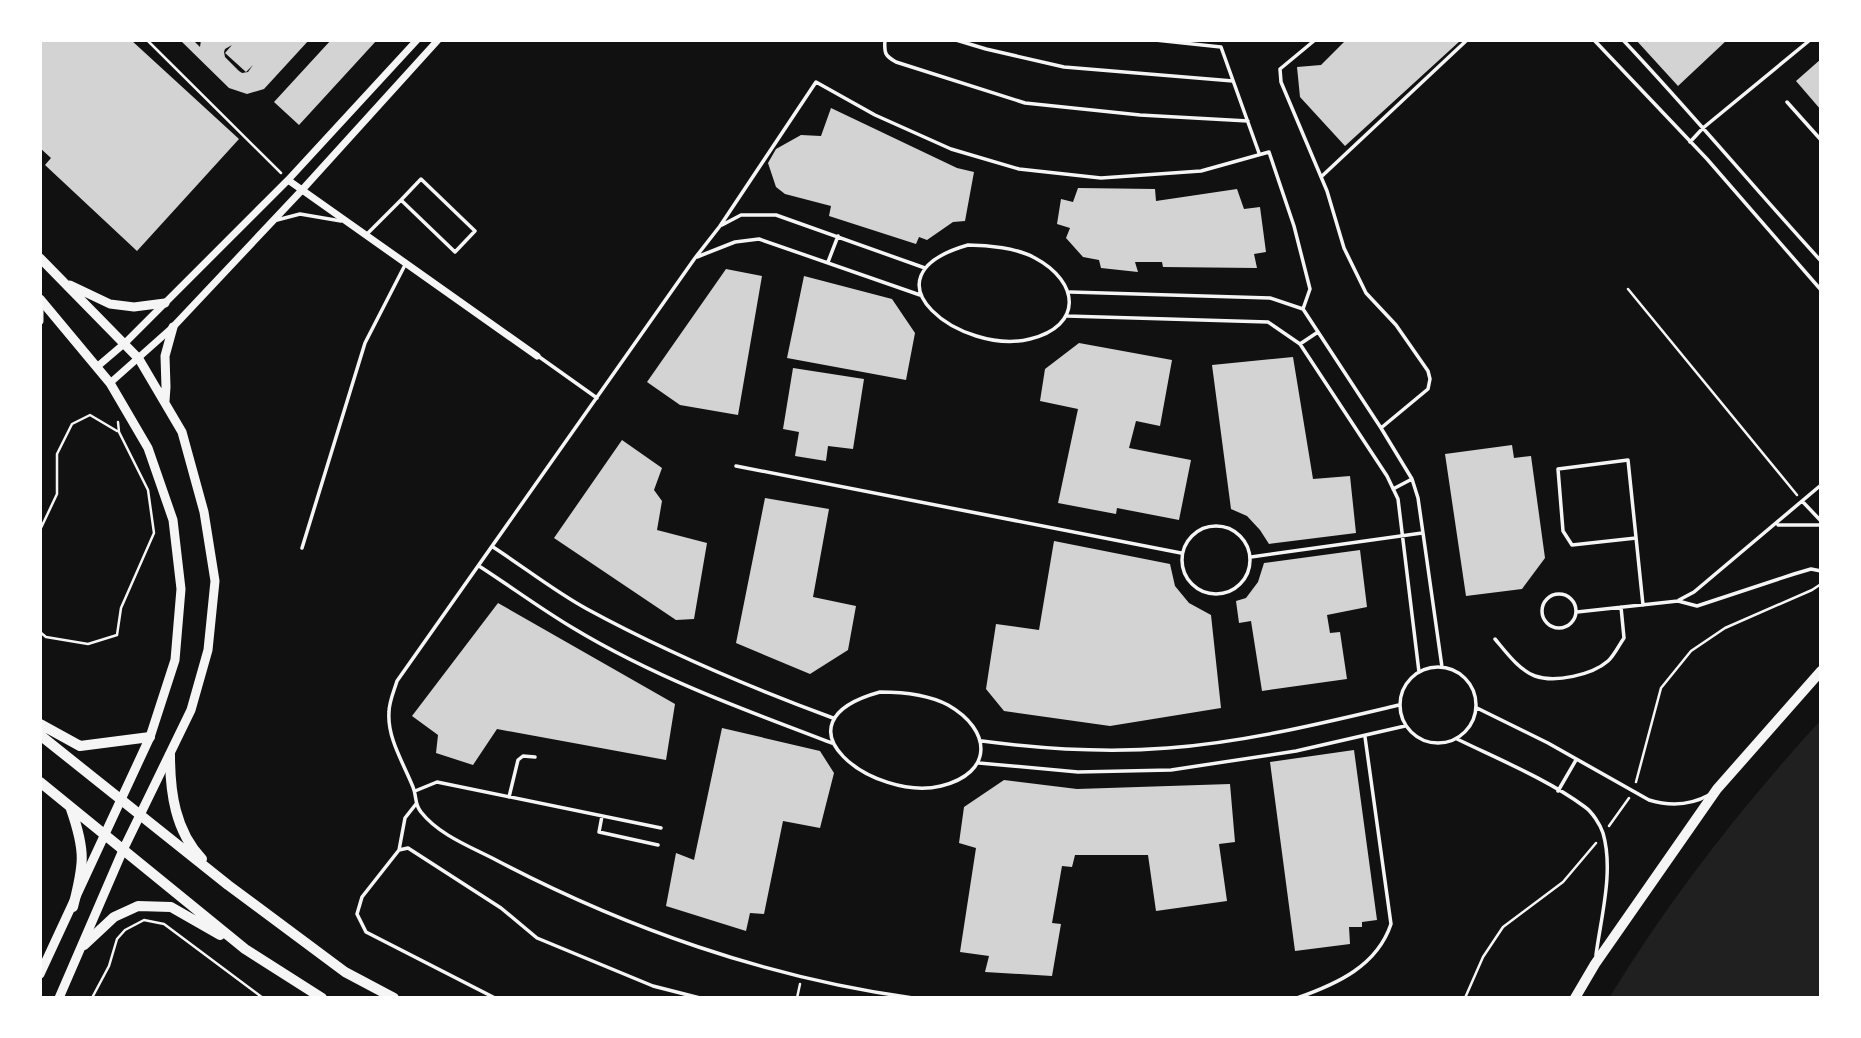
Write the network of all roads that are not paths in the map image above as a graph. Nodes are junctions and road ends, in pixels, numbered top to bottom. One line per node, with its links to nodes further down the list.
1 (417, 40): 19 (street)
2 (438, 40): 20 (street)
3 (885, 40): 13 (lane)
4 (956, 40): 11 (lane)
5 (1155, 40): 11 (lane)
6 (1315, 40): 18 (lane)
7 (1467, 40): 18 (lane)
8 (1594, 40): 16 (lane)
9 (1623, 40): 14 (lane)
10 (1810, 40): 14 (lane)
11 (1233, 81): 13 (lane)
12 (1787, 102): 15 (lane)
13 (1248, 121): 17 (lane)
14 (1703, 128): 16 (lane); 29 (lane)
15 (1821, 140)
16 (1690, 142): 34 (lane)
17 (1259, 153): 24 (lane); 40 (lane)
18 (1321, 177): 53 (lane)
19 (288, 180): 20 (street); 38 (street)
20 (302, 190): 22 (street); 23 (street)
21 (401, 200): 21 (lane); 25 (lane)
22 (273, 221): 23 (lane); 43 (street)
23 (349, 223): 25 (street)
24 (720, 226): 26 (lane); 28 (lane)
25 (366, 235): 31 (street)
26 (838, 236): 30 (lane); 32 (lane)
27 (40, 258): 33 (street)
28 (695, 258): 30 (lane); 51 (lane)
29 (1821, 261)
30 (828, 262): 36 (lane)
31 (406, 263): 47 (street); 65 (lane)
32 (925, 268): 35 (lane); 36 (lane)
33 (65, 284): 38 (street); 45 (street)
34 (1821, 290)
35 (1070, 292): 40 (lane); 41 (lane)
36 (920, 296): 41 (lane)
37 (40, 299): 49 (street)
38 (165, 303): 45 (street)
39 (40, 307): 42 (street)
40 (1303, 309): 44 (lane)
41 (1067, 316): 46 (lane)
42 (40, 321)
43 (173, 327): 48 (street); 52 (street)
44 (1318, 332): 46 (lane); 53 (lane)
45 (125, 343): 48 (street); 49 (street)
46 (1300, 344): 57 (lane)
47 (537, 356): 51 (lane)
48 (139, 359): 50 (street); 52 (street)
49 (98, 366): 50 (street)
50 (110, 383): 84 (street)
51 (597, 398): 64 (lane)
52 (165, 401): 89 (street)
53 (1381, 428): 55 (lane)
54 (736, 466): 66 (lane)
55 (1412, 479): 57 (lane); 61 (lane)
56 (1821, 485): 58 (lane)
57 (1393, 489): 62 (lane)
58 (1802, 501): 59 (lane); 60 (lane)
59 (1821, 523): 60 (lane)
60 (1776, 526): 70 (lane)
61 (1423, 533): 62 (lane); 75 (lane)
62 (1403, 536): 67 (lane); 76 (lane)
63 (1636, 538): 63 (lane); 71 (lane)
64 (492, 547): 68 (lane); 80 (lane)
65 (302, 548)
66 (1181, 554): 67 (lane); 67 (lane)
67 (1251, 557)
68 (479, 566): 88 (lane); 95 (lane)
69 (1821, 571): 70 (lane)
70 (1678, 601): 71 (lane)
71 (1643, 605): 72 (lane)
72 (1621, 607): 73 (lane); 74 (lane)
73 (1577, 612): 73 (lane)
74 (1495, 639)
75 (1442, 667): 76 (lane); 79 (lane)
76 (1419, 671): 78 (lane)
77 (1821, 671): 94 (main road)
78 (1399, 705): 82 (lane); 87 (lane)
79 (1477, 708): 86 (lane); 91 (lane)
80 (834, 719): 87 (lane); 88 (lane)
81 (40, 724): 84 (main road)
82 (1405, 726): 85 (lane); 86 (lane)
83 (40, 735): 98 (main road)
84 (150, 737): 98 (street)
85 (1365, 737): 92 (lane); 120 (lane)
86 (1457, 739): 96 (lane)
87 (982, 741): 92 (lane)
88 (832, 743): 92 (lane)
89 (170, 755): 102 (street); 108 (main road)
90 (535, 757): 97 (lane)
91 (1576, 760): 94 (lane); 96 (lane)
92 (979, 763)
93 (40, 782): 100 (main road)
94 (1717, 789): 112 (main road)
95 (415, 791): 97 (lane); 99 (lane)
96 (1558, 791): 112 (lane)
97 (509, 797): 101 (lane)
98 (121, 801): 102 (main road); 104 (street)
99 (416, 804): 107 (lane); 119 (lane)
100 (71, 807): 104 (main road); 109 (main road)
101 (602, 816): 103 (lane); 105 (lane)
102 (141, 817): 106 (street); 108 (main road)
103 (662, 828)
104 (106, 836): 106 (main road); 109 (street)
105 (658, 845)
106 (123, 850): 110 (street); 111 (main road)
107 (399, 850): 117 (lane); 118 (lane)
108 (228, 885): 116 (main road)
109 (73, 907): 113 (street)
110 (84, 945): 111 (main road); 114 (street)
111 (245, 949): 115 (main road)
112 (1595, 964): 121 (main road)
113 (40, 974)
114 (59, 998)
115 (322, 998)
116 (394, 998)
117 (495, 998)
118 (700, 998)
119 (913, 998)
120 (1297, 998)
121 (1575, 998)

